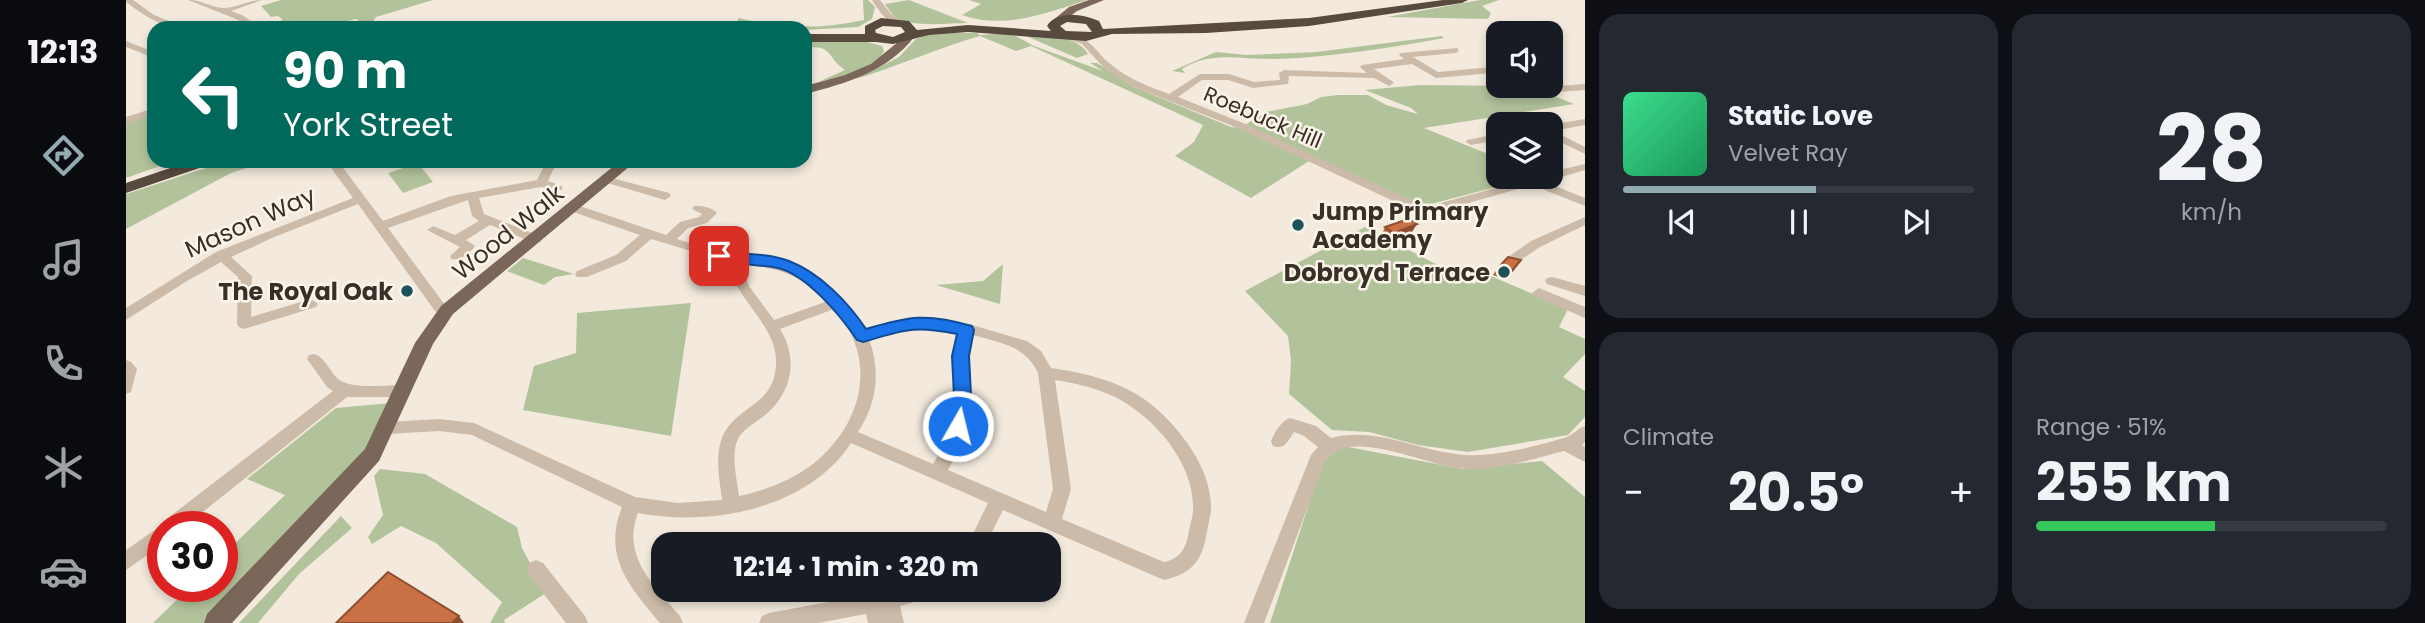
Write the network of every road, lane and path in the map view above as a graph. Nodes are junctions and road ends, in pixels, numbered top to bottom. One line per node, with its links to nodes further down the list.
1 (192, 0): 10 (street)
2 (258, 0): 10 (street)
3 (1100, 0): 8 (main road)
4 (1432, 0): 13 (highway)
5 (1462, 0): 18 (highway)
6 (132, 4): 9 (street); 11 (street)
7 (879, 4): 14 (street); 16 (street)
8 (1080, 7): 13 (main road); 15 (main road)
9 (126, 10)
10 (223, 11): 12 (street)
11 (164, 21)
12 (243, 21)
13 (1088, 21): 15 (highway); 18 (highway)
14 (898, 22): 15 (highway); 16 (highway); 19 (highway)
15 (1056, 22): 20 (highway)
16 (876, 32): 17 (highway); 19 (highway); 21 (highway); 26 (main road)
17 (812, 33)
18 (1098, 33): 20 (highway); 23 (street)
19 (910, 36): 20 (highway); 26 (main road)
20 (1068, 36): 23 (street, Roebuck Hill)
21 (812, 37)
22 (126, 44): 25 (street)
23 (1092, 50): 34 (street, Roebuck Hill)
24 (1454, 50): 27 (street)
25 (147, 52)
26 (888, 60): 32 (main road)
27 (1413, 61): 28 (street); 29 (street)
28 (1486, 71)
29 (1376, 75): 30 (street); 34 (street)
30 (1389, 83)
31 (1585, 87): 33 (street)
32 (812, 88)
33 (1563, 89)
34 (1169, 99): 55 (street, Roebuck Hill)
35 (147, 114): 36 (street)
36 (126, 121)
37 (1585, 122): 38 (street)
38 (1563, 127)
39 (1563, 138): 42 (street)
40 (1486, 139): 41 (street)
41 (1471, 142)
42 (1585, 151)
43 (1585, 167): 49 (street)
44 (165, 168): 51 (highway)
45 (185, 168): 53 (highway)
46 (337, 168): 59 (street)
47 (549, 168): 52 (street)
48 (621, 168): 50 (main road, Wood Walk)
49 (1563, 172)
50 (608, 180): 58 (street); 61 (main road, Wood Walk)
51 (126, 181)
52 (541, 183): 54 (street); 57 (street)
53 (126, 188)
54 (558, 188)
55 (1504, 189)
56 (1553, 189): 60 (street)
57 (473, 196): 64 (street); 65 (street)
58 (665, 196)
59 (360, 199): 65 (street); 71 (street, Mason Way)
60 (1585, 202)
61 (574, 208): 67 (street); 68 (main road, Wood Walk)
62 (698, 209): 69 (street)
63 (1585, 221): 74 (street)
64 (486, 222): 68 (street); 70 (street)
65 (381, 226): 81 (street)
66 (433, 230): 70 (street)
67 (650, 233): 69 (street); 75 (street)
68 (536, 239): 81 (main road, Wood Walk)
69 (669, 239): 73 (street)
70 (456, 240): 72 (street)
71 (221, 255): 80 (street); 83 (street, Mason Way)
72 (456, 256)
73 (734, 260): 79 (street); 84 (street)
74 (1508, 262)
75 (582, 274)
76 (1552, 281): 77 (street)
77 (1585, 291)
78 (1539, 293): 82 (street)
79 (836, 303): 84 (street); 86 (street)
80 (311, 304)
81 (447, 310): 92 (main road, Wood Walk)
82 (1585, 313)
83 (126, 315)
84 (773, 326): 103 (street)
85 (966, 330): 86 (street); 89 (street); 100 (street)
86 (863, 336): 95 (street)
87 (314, 359): 91 (street)
88 (126, 366): 90 (street)
89 (1046, 373): 105 (street); 105 (street)
90 (126, 388)
91 (344, 391): 92 (street); 104 (street)
92 (403, 391): 93 (main road, Wood Walk)
93 (388, 428): 102 (street); 112 (main road, Wood Walk)
94 (1585, 432): 97 (street)
95 (849, 435): 100 (street); 103 (street)
96 (1279, 441): 98 (street)
97 (1566, 444): 98 (street); 99 (street)
98 (1328, 445): 117 (street)
99 (1585, 455)
100 (936, 474): 101 (street)
101 (999, 500): 105 (street); 106 (street)
102 (632, 505): 103 (street); 114 (street)
103 (731, 506)
104 (190, 511)
105 (1052, 522)
106 (983, 532)
107 (147, 545): 108 (street)
108 (126, 561)
109 (536, 569): 113 (street)
110 (898, 602): 111 (street)
111 (880, 609): 115 (street); 116 (street)
112 (216, 623)
113 (578, 623)
114 (673, 623)
115 (769, 623)
116 (894, 623)
117 (1254, 623)

